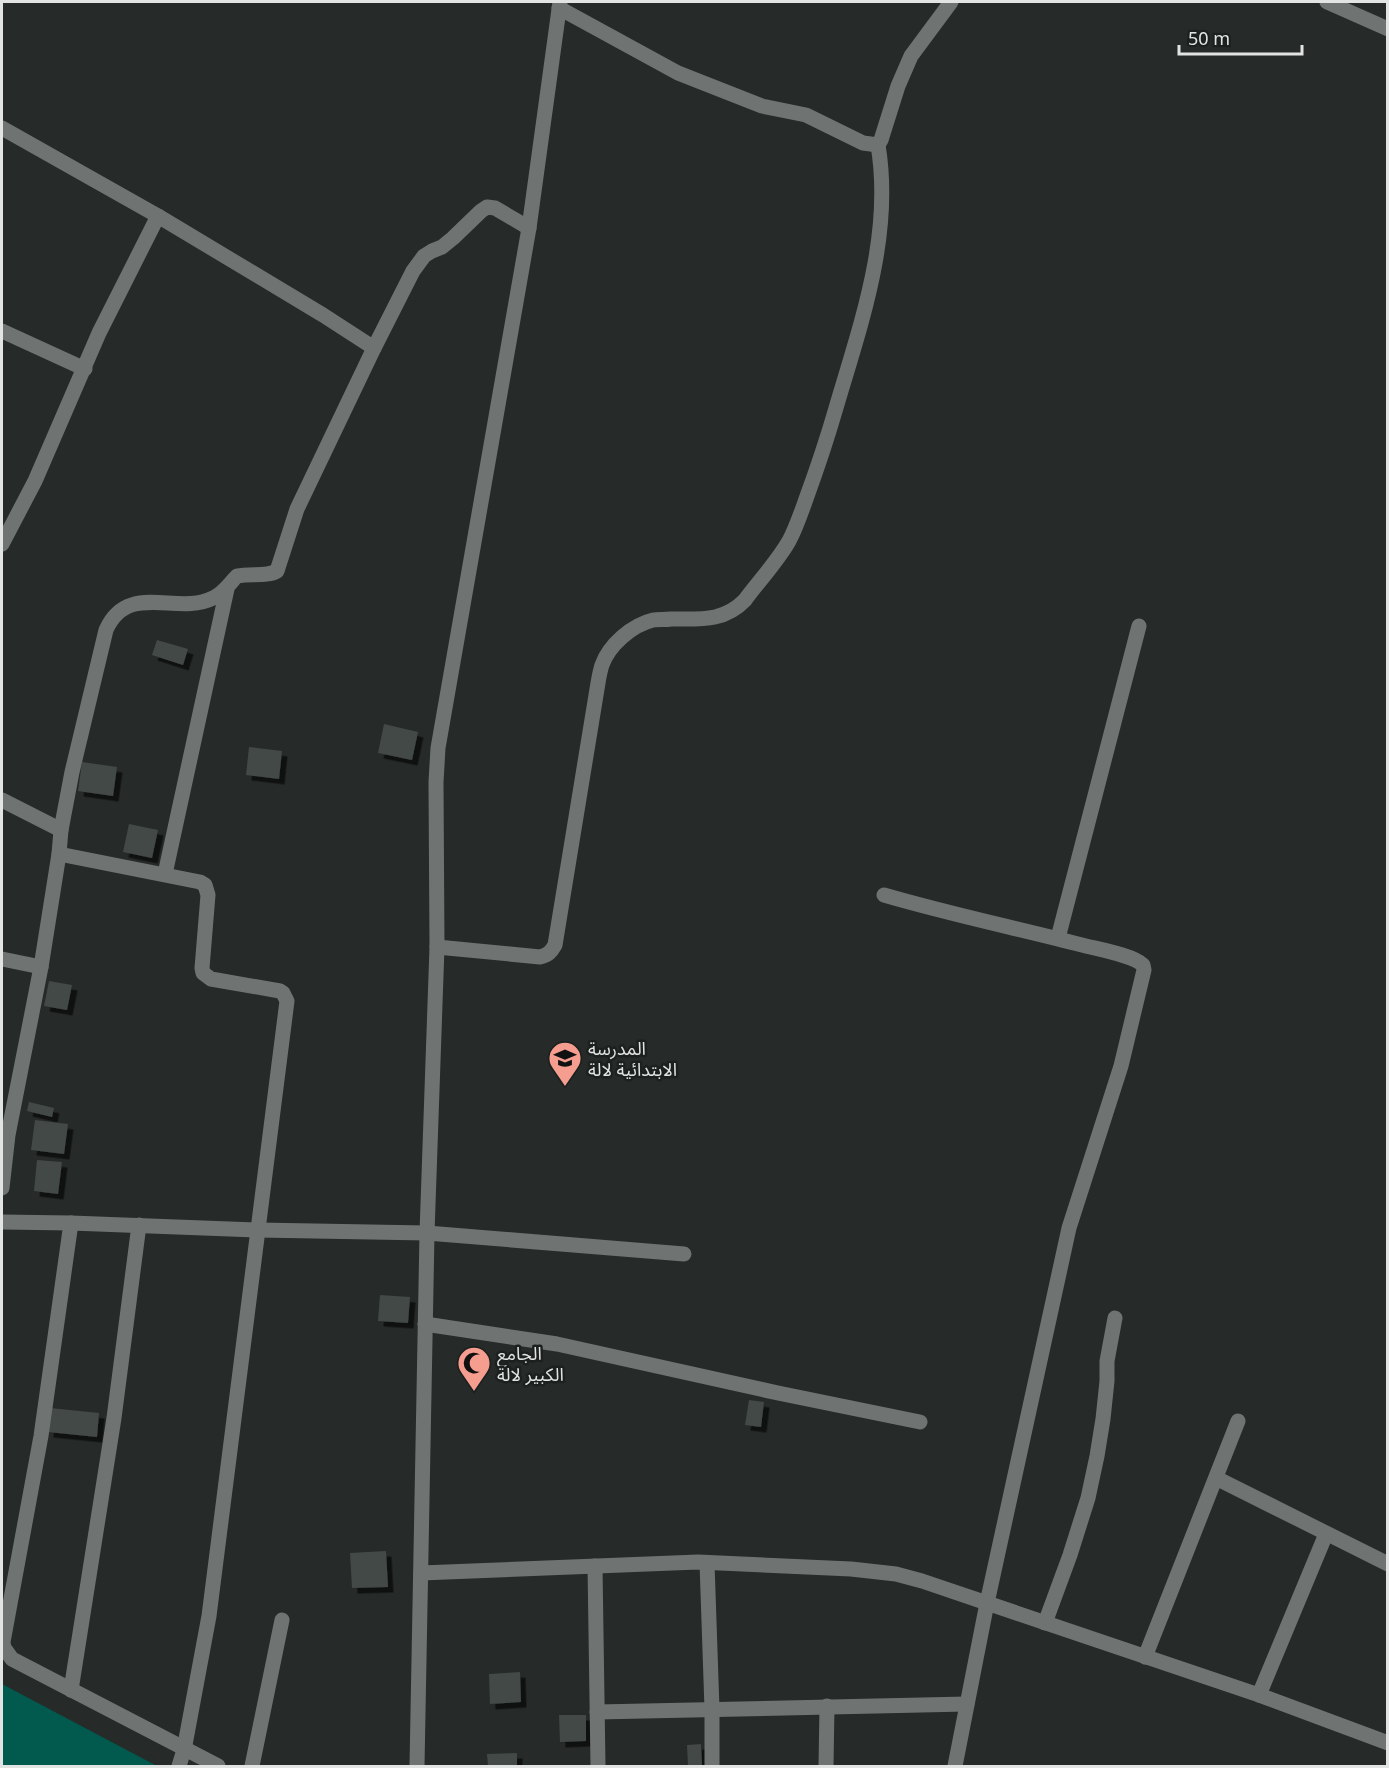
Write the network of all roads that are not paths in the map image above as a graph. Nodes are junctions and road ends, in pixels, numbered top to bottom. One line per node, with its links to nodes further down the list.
1 (951, 2): 6 (street)
2 (1327, 2): 4 (street)
3 (560, 5): 6 (street); 8 (street)
4 (1388, 29)
5 (2, 128): 7 (street)
6 (878, 145): 21 (street)
7 (158, 216): 10 (street); 11 (street)
8 (529, 228): 10 (street); 21 (street)
9 (2, 331): 11 (street)
10 (374, 348): 13 (street)
11 (85, 369): 12 (street)
12 (2, 544)
13 (227, 589): 16 (street); 18 (street)
14 (1139, 626): 20 (street)
15 (2, 800): 16 (street)
16 (61, 830): 17 (street)
17 (59, 854): 18 (street); 23 (street)
18 (165, 874): 28 (street)
19 (884, 895): 20 (street)
20 (1058, 938): 41 (street)
21 (437, 947): 29 (street)
22 (2, 959): 23 (street)
23 (40, 967): 24 (street)
24 (2, 1188)
25 (2, 1222): 26 (street)
26 (71, 1223): 27 (street); 45 (street)
27 (139, 1225): 28 (street); 45 (street)
28 (258, 1230): 29 (street); 52 (street)
29 (427, 1233): 30 (street); 32 (street)
30 (684, 1254)
31 (1115, 1318): 43 (street)
32 (425, 1324): 34 (street); 40 (street)
33 (1238, 1421): 35 (street)
34 (920, 1422)
35 (1216, 1478): 36 (street); 44 (street)
36 (1326, 1534): 38 (street); 46 (street)
37 (707, 1563): 39 (street); 41 (street); 49 (street)
38 (1388, 1564)
39 (595, 1566): 40 (street); 50 (street)
40 (421, 1573): 56 (street)
41 (987, 1603): 43 (street); 47 (street)
42 (282, 1620): 55 (street)
43 (1045, 1623): 44 (street)
44 (1145, 1657): 46 (street)
45 (71, 1690): 52 (street)
46 (1259, 1695): 51 (street)
47 (967, 1704): 48 (street); 60 (street)
48 (827, 1706): 49 (street); 59 (street)
49 (712, 1709): 50 (street); 58 (street)
50 (597, 1712): 57 (street)
51 (1388, 1743)
52 (184, 1750): 53 (street); 54 (street)
53 (179, 1767)
54 (218, 1767)
55 (252, 1767)
56 (417, 1767)
57 (598, 1767)
58 (712, 1767)
59 (826, 1767)
60 (954, 1767)

